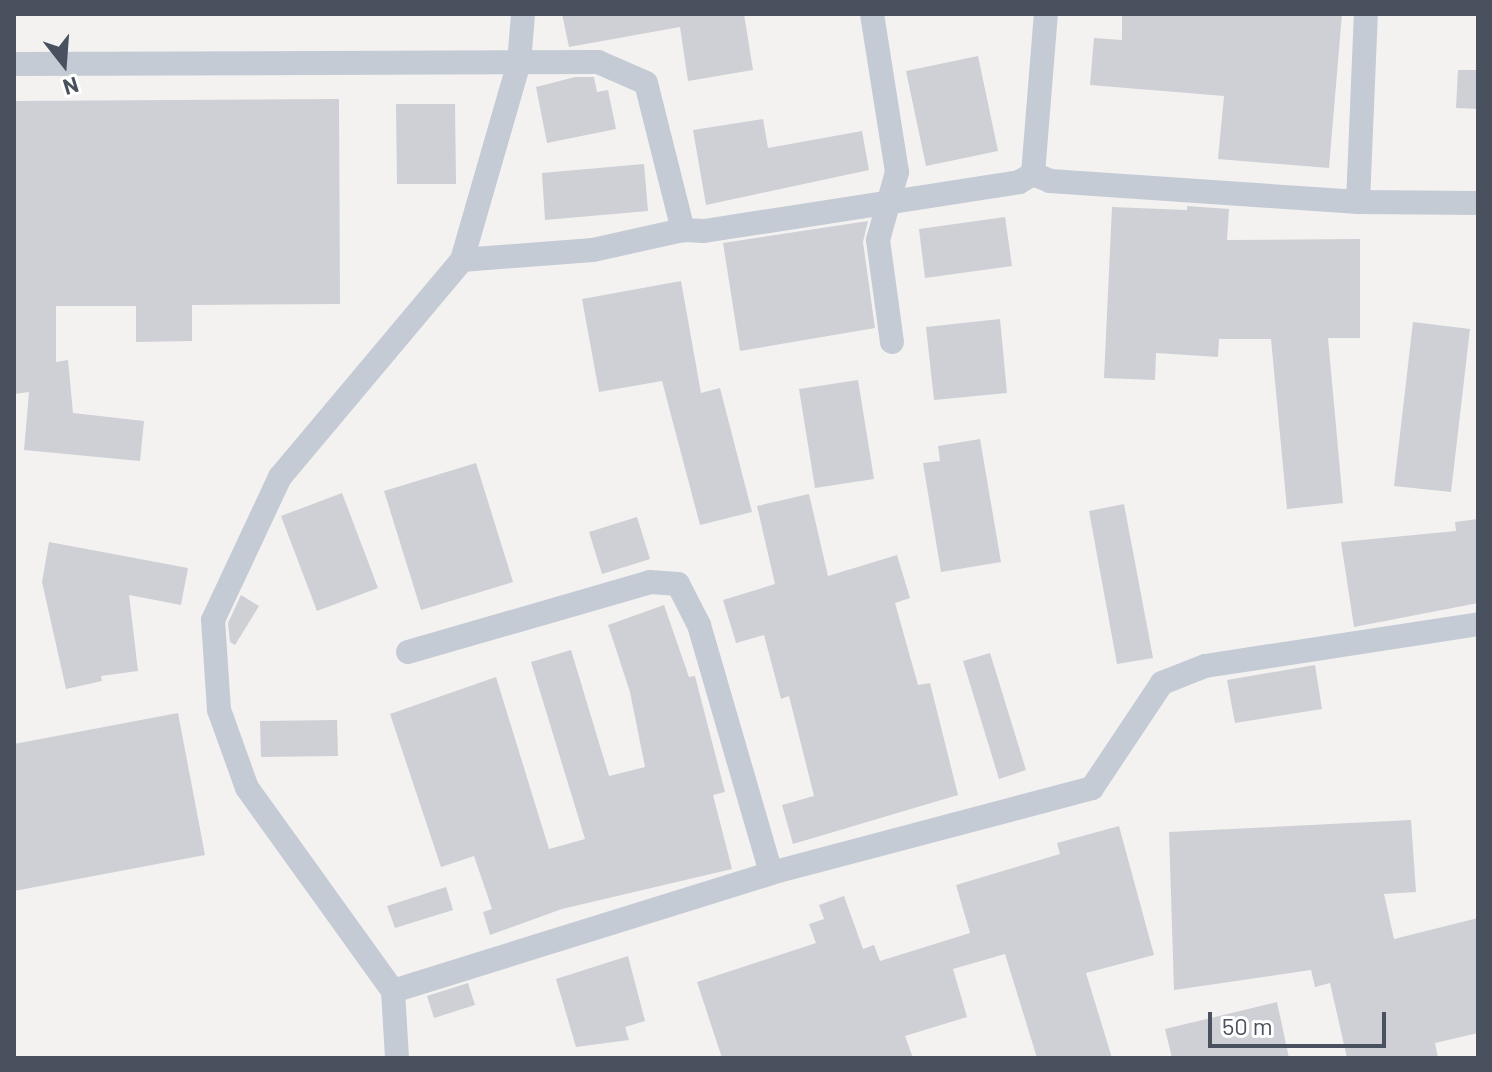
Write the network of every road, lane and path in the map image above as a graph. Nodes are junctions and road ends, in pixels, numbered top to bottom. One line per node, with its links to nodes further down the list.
1 (523, 14): 5 (street)
2 (872, 14): 10 (street)
3 (1046, 14): 7 (street)
4 (1366, 14): 8 (street)
5 (519, 63): 6 (street); 11 (street); 12 (street)
6 (14, 64)
7 (1033, 174): 8 (street); 10 (street)
8 (1358, 202): 9 (street)
9 (1478, 203)
10 (888, 204): 11 (street); 13 (street)
11 (683, 230): 12 (street)
12 (462, 260): 17 (street)
13 (892, 342)
14 (1478, 624): 16 (street)
15 (408, 652): 16 (street)
16 (771, 873): 17 (street)
17 (393, 991): 18 (street)
18 (397, 1058)

